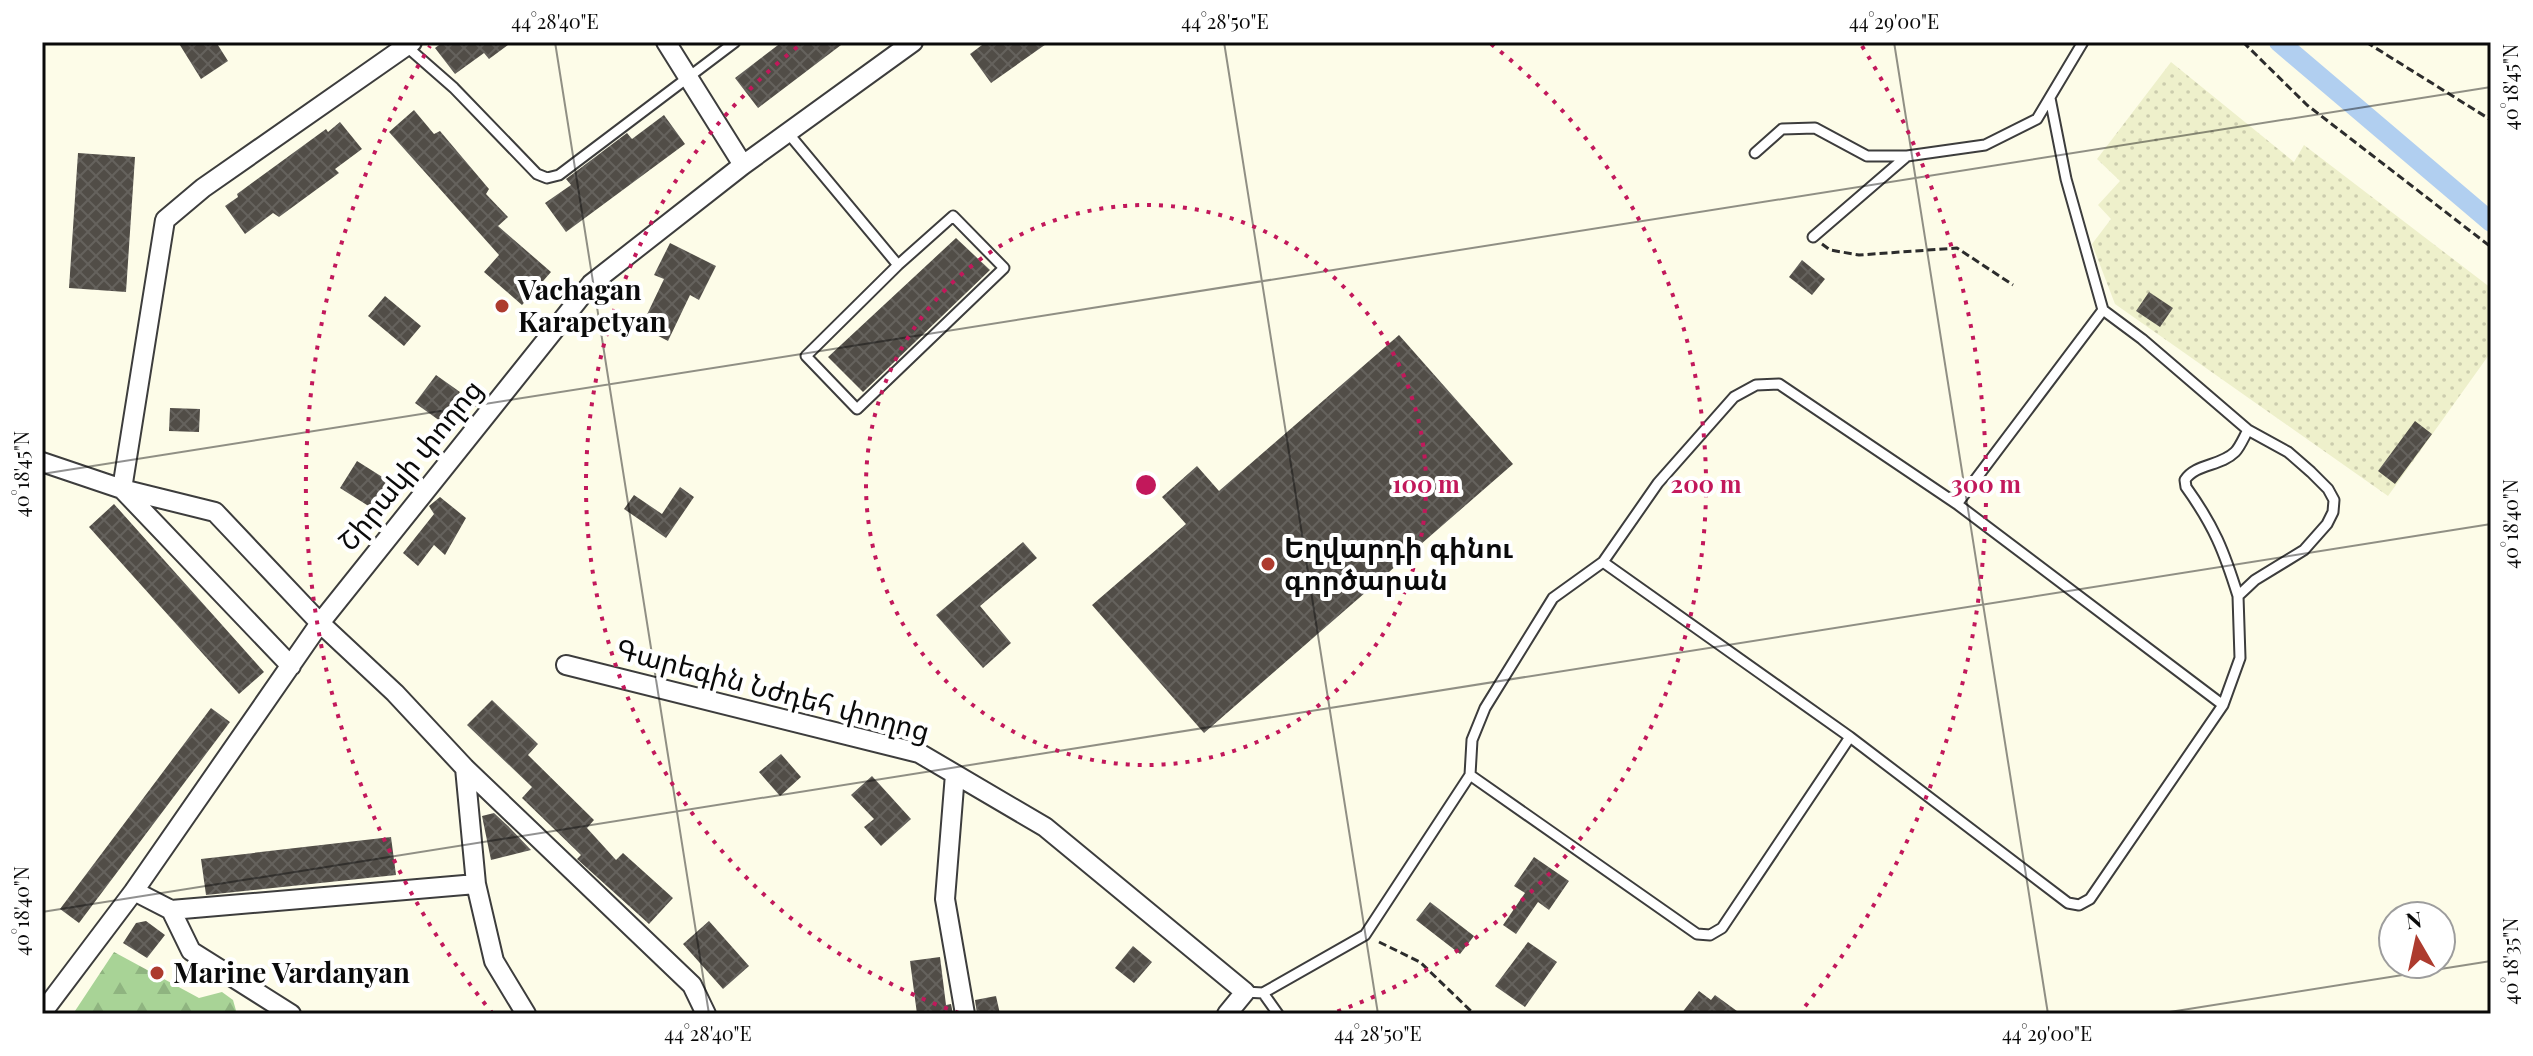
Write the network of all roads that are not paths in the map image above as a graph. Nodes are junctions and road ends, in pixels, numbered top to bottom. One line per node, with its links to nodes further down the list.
1 (666, 42): 6 (street)
2 (735, 42): 6 (lane)
3 (913, 42): 8 (street, Շիրակի փողոց)
4 (2083, 42): 7 (lane)
5 (409, 44): 6 (lane); 17 (street)
6 (687, 76): 11 (street)
7 (2050, 98): 10 (lane); 14 (lane)
8 (788, 133): 11 (street, Շիրակի փողոց); 13 (lane)
9 (1755, 153): 10 (lane)
10 (1907, 156): 12 (lane)
11 (743, 165): 21 (street, Շիրակի փողոց)
12 (1813, 237)
13 (898, 265): 13 (lane)
14 (2103, 310): 15 (lane); 18 (lane)
15 (2248, 430): 20 (lane); 20 (lane)
16 (42, 462): 17 (street)
17 (122, 489): 21 (street); 23 (street)
18 (1957, 504): 19 (lane); 24 (lane)
19 (1603, 562): 25 (lane); 28 (lane)
20 (2238, 596): 24 (lane)
21 (320, 623): 23 (street, Շիրակի փողոց); 26 (street)
22 (566, 665): 27 (street, Գարեգին Նժդեհ փողոց)
23 (291, 666): 30 (street, Շիրակի փողոց)
24 (2223, 705): 25 (lane)
25 (1850, 737): 28 (lane)
26 (465, 768): 29 (street); 36 (street)
27 (955, 774): 32 (street, Գարեգին Նժդեհ փողոց); 37 (street)
28 (1470, 775): 32 (lane)
29 (476, 884): 31 (street); 35 (street)
30 (134, 891): 31 (street); 33 (street, Շիրակի փողոց)
31 (171, 910): 34 (street)
32 (1254, 993): 38 (street); 39 (lane)
33 (42, 1013)
34 (291, 1014)
35 (526, 1014)
36 (706, 1014)
37 (965, 1014)
38 (1227, 1014)
39 (1278, 1014)

